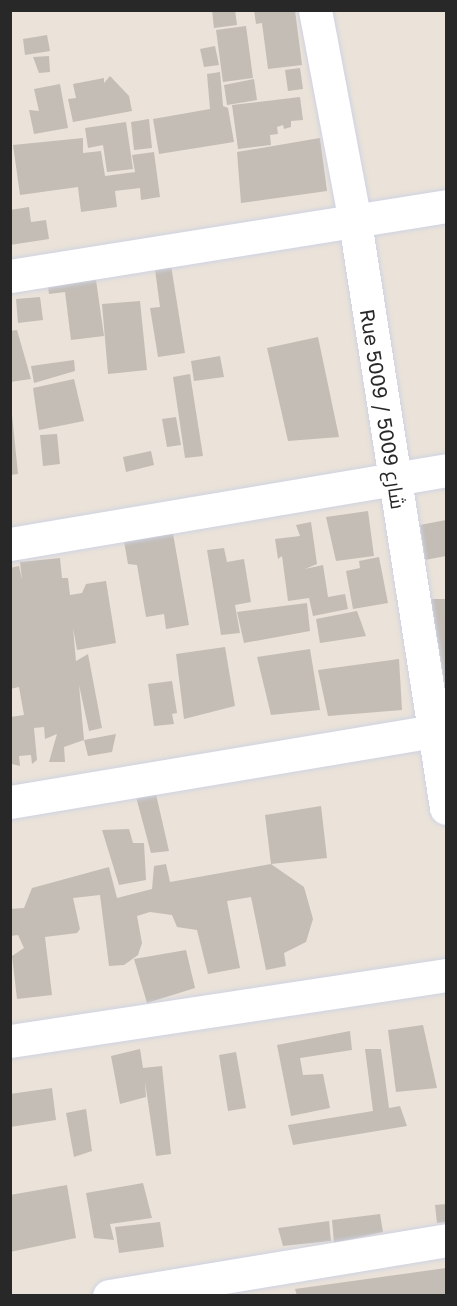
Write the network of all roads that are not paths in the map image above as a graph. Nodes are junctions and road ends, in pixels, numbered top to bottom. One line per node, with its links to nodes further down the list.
1 (315, 10): 3 (street, Rue 5009 / شارع 5009)
2 (447, 206): 3 (street)
3 (355, 222): 4 (street); 6 (street, Rue 5009 / شارع 5009)
4 (10, 276)
5 (447, 470): 6 (street)
6 (394, 479): 7 (street); 8 (street, Rue 5009 / شارع 5009)
7 (10, 544)
8 (440, 730): 9 (street); 10 (street, Rue 5009 / شارع 5009)
9 (10, 802)
10 (447, 808)
11 (447, 975): 12 (street)
12 (10, 1041)
13 (447, 1240): 14 (street)
14 (109, 1296)

